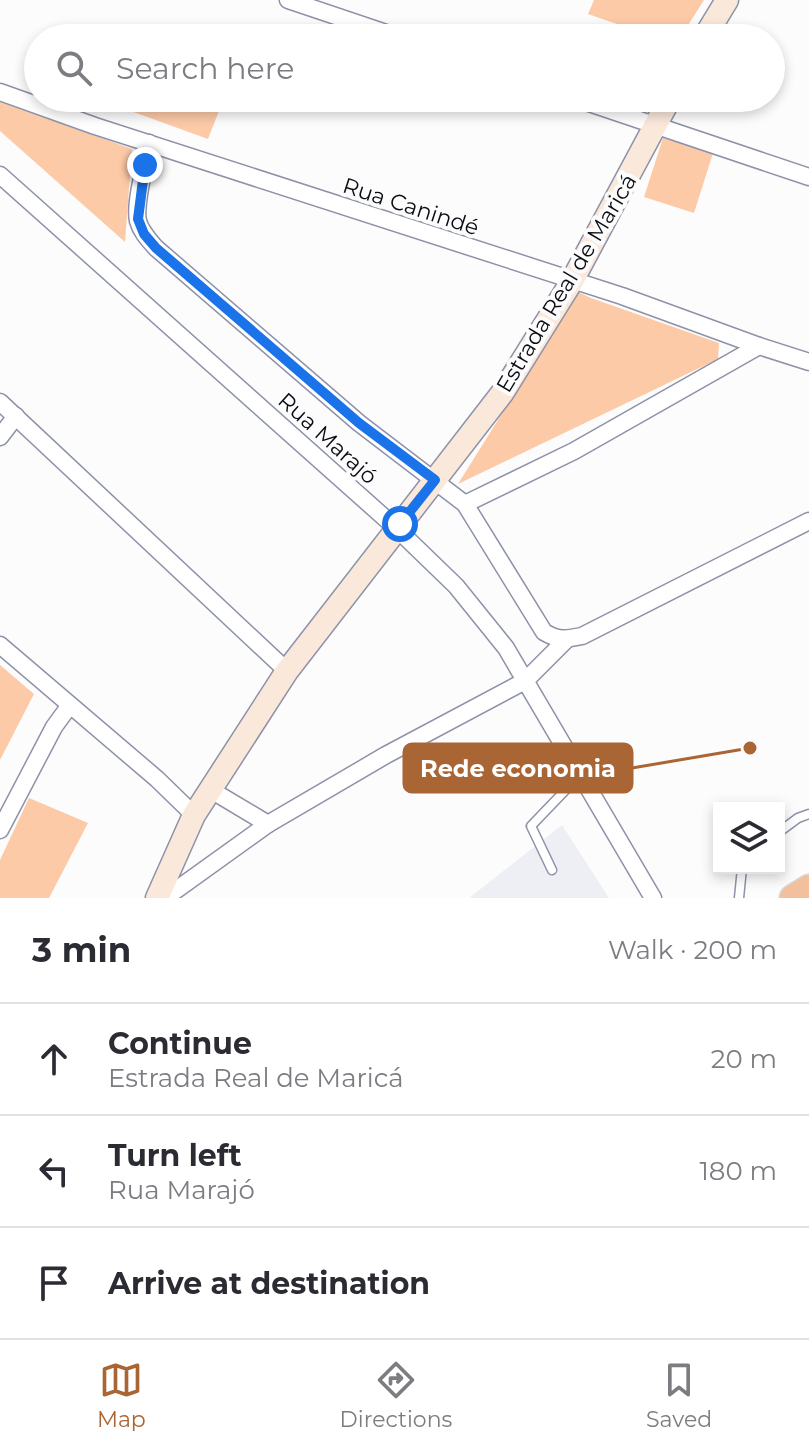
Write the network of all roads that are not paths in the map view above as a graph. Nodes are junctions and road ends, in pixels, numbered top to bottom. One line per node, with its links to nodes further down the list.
1 (288, 0): 3 (street)
2 (727, 0): 4 (main road)
3 (359, 24)
4 (712, 24)
5 (0, 92): 6 (street, Rua Canindé)
6 (24, 100)
7 (58, 112): 11 (street, Rua Canindé)
8 (614, 112): 10 (street)
9 (663, 112): 10 (main road, Estrada Real de Maricá)
10 (656, 127): 13 (street); 14 (main road, Estrada Real de Maricá)
11 (149, 143): 14 (street, Rua Canindé); 20 (street, Rua Marajó)
12 (0, 175): 23 (street, Rua Marajó)
13 (809, 177)
14 (572, 281): 15 (street, Rua Canindé); 20 (main road, Estrada Real de Maricá)
15 (759, 346): 16 (street, Rua Canindé); 21 (street)
16 (809, 362)
17 (0, 402): 18 (street)
18 (16, 416): 19 (street); 26 (street)
19 (0, 437)
20 (435, 480): 21 (street, Rua Marajó); 23 (main road, Estrada Real de Maricá)
21 (465, 504): 24 (street, Rua Marajó)
22 (809, 521): 24 (street)
23 (396, 528): 26 (main road, Estrada Real de Maricá); 27 (street, Rua Marajó)
24 (567, 639): 27 (street)
25 (0, 645): 28 (street)
26 (287, 671): 30 (main road, Estrada Real de Maricá)
27 (525, 681): 29 (street, Rua Marajó); 33 (street)
28 (70, 705): 32 (street); 35 (street)
29 (580, 774): 36 (lane); 41 (street, Rua Marajó)
30 (211, 790): 32 (main road, Estrada Real de Maricá); 33 (street)
31 (809, 814): 34 (lane)
32 (194, 815): 39 (main road, Estrada Real de Maricá)
33 (268, 824): 40 (street)
34 (785, 828)
35 (0, 830)
36 (552, 870)
37 (741, 874): 42 (lane)
38 (809, 888): 43 (highway)
39 (157, 898)
40 (165, 898)
41 (653, 898)
42 (739, 898)
43 (793, 898)

